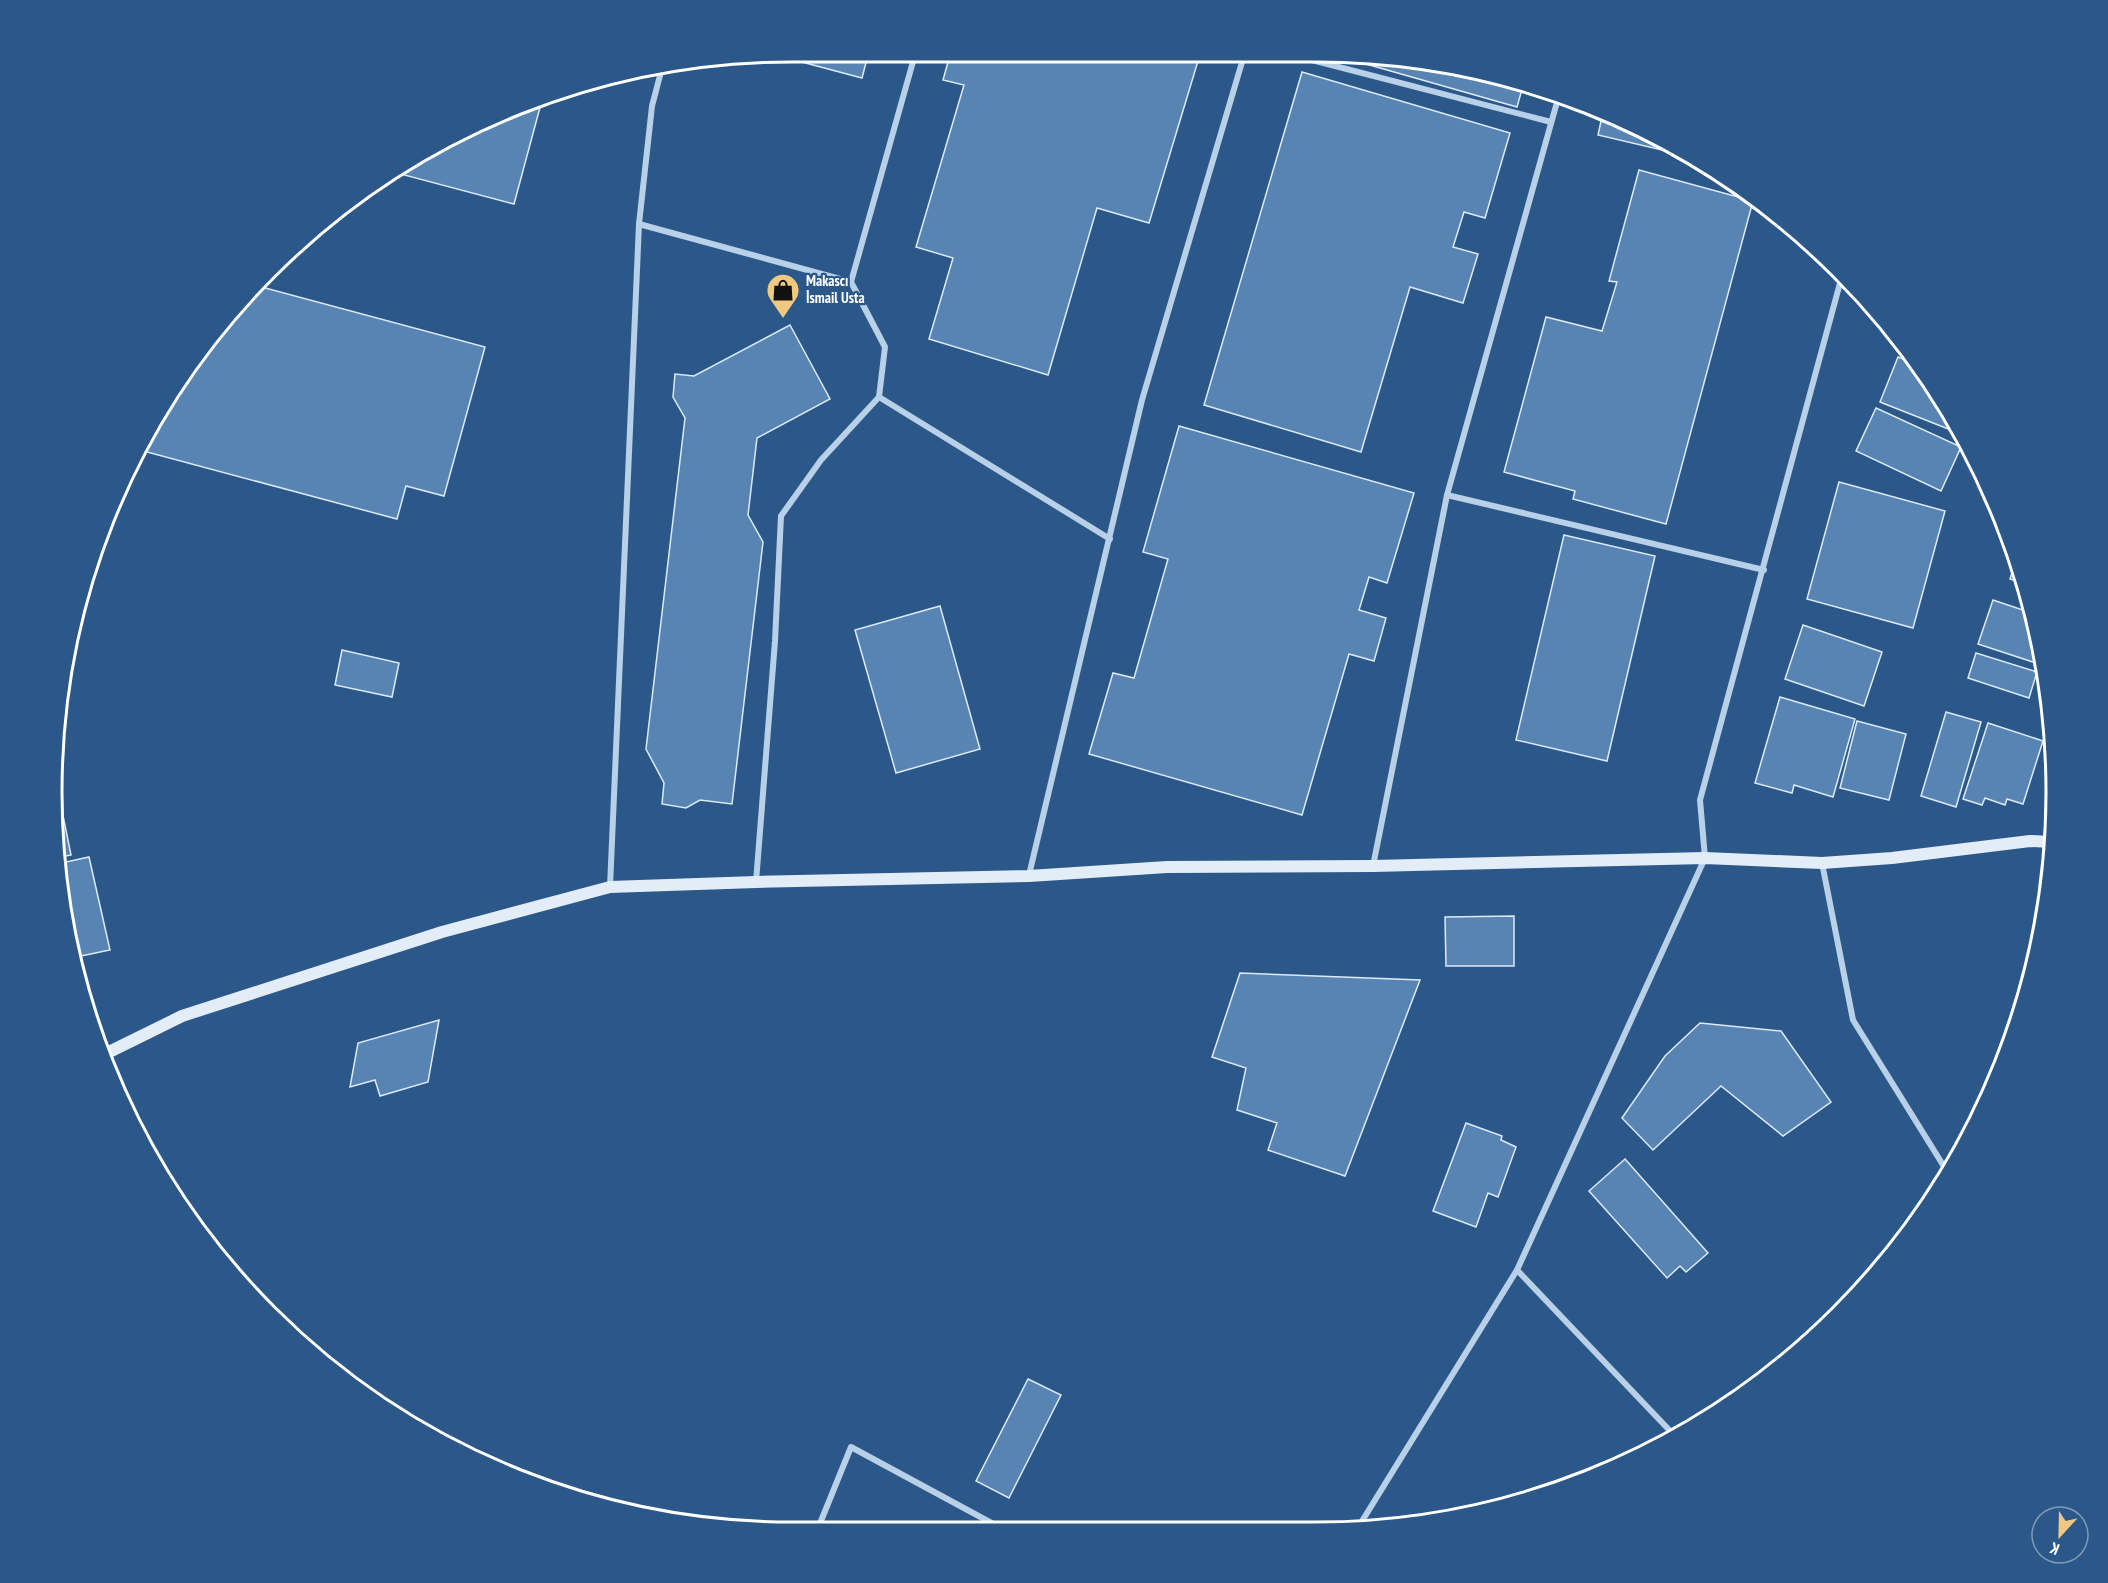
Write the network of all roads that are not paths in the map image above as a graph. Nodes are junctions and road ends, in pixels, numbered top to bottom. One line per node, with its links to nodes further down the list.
1 (912, 62): 8 (street)
2 (1242, 62): 12 (street)
3 (1320, 62): 6 (street)
4 (660, 74): 7 (street)
5 (1557, 102): 6 (street)
6 (1551, 122): 11 (street)
7 (639, 224): 8 (street); 20 (street)
8 (851, 282): 10 (street)
9 (1840, 283): 13 (street)
10 (879, 397): 12 (street); 19 (street)
11 (1446, 495): 13 (street); 17 (street)
12 (1110, 539): 18 (street)
13 (1764, 570): 15 (street)
14 (2045, 842): 16 (street)
15 (1705, 858): 16 (street); 17 (street); 23 (street)
16 (1822, 863): 22 (street)
17 (1373, 866): 18 (street)
18 (1029, 876): 19 (street)
19 (756, 882): 20 (street)
20 (610, 887): 21 (street)
21 (110, 1052)
22 (1943, 1165)
23 (1517, 1270): 24 (street); 25 (street)
24 (1670, 1430)
25 (1363, 1520)
26 (821, 1522): 27 (street)
27 (990, 1522)

